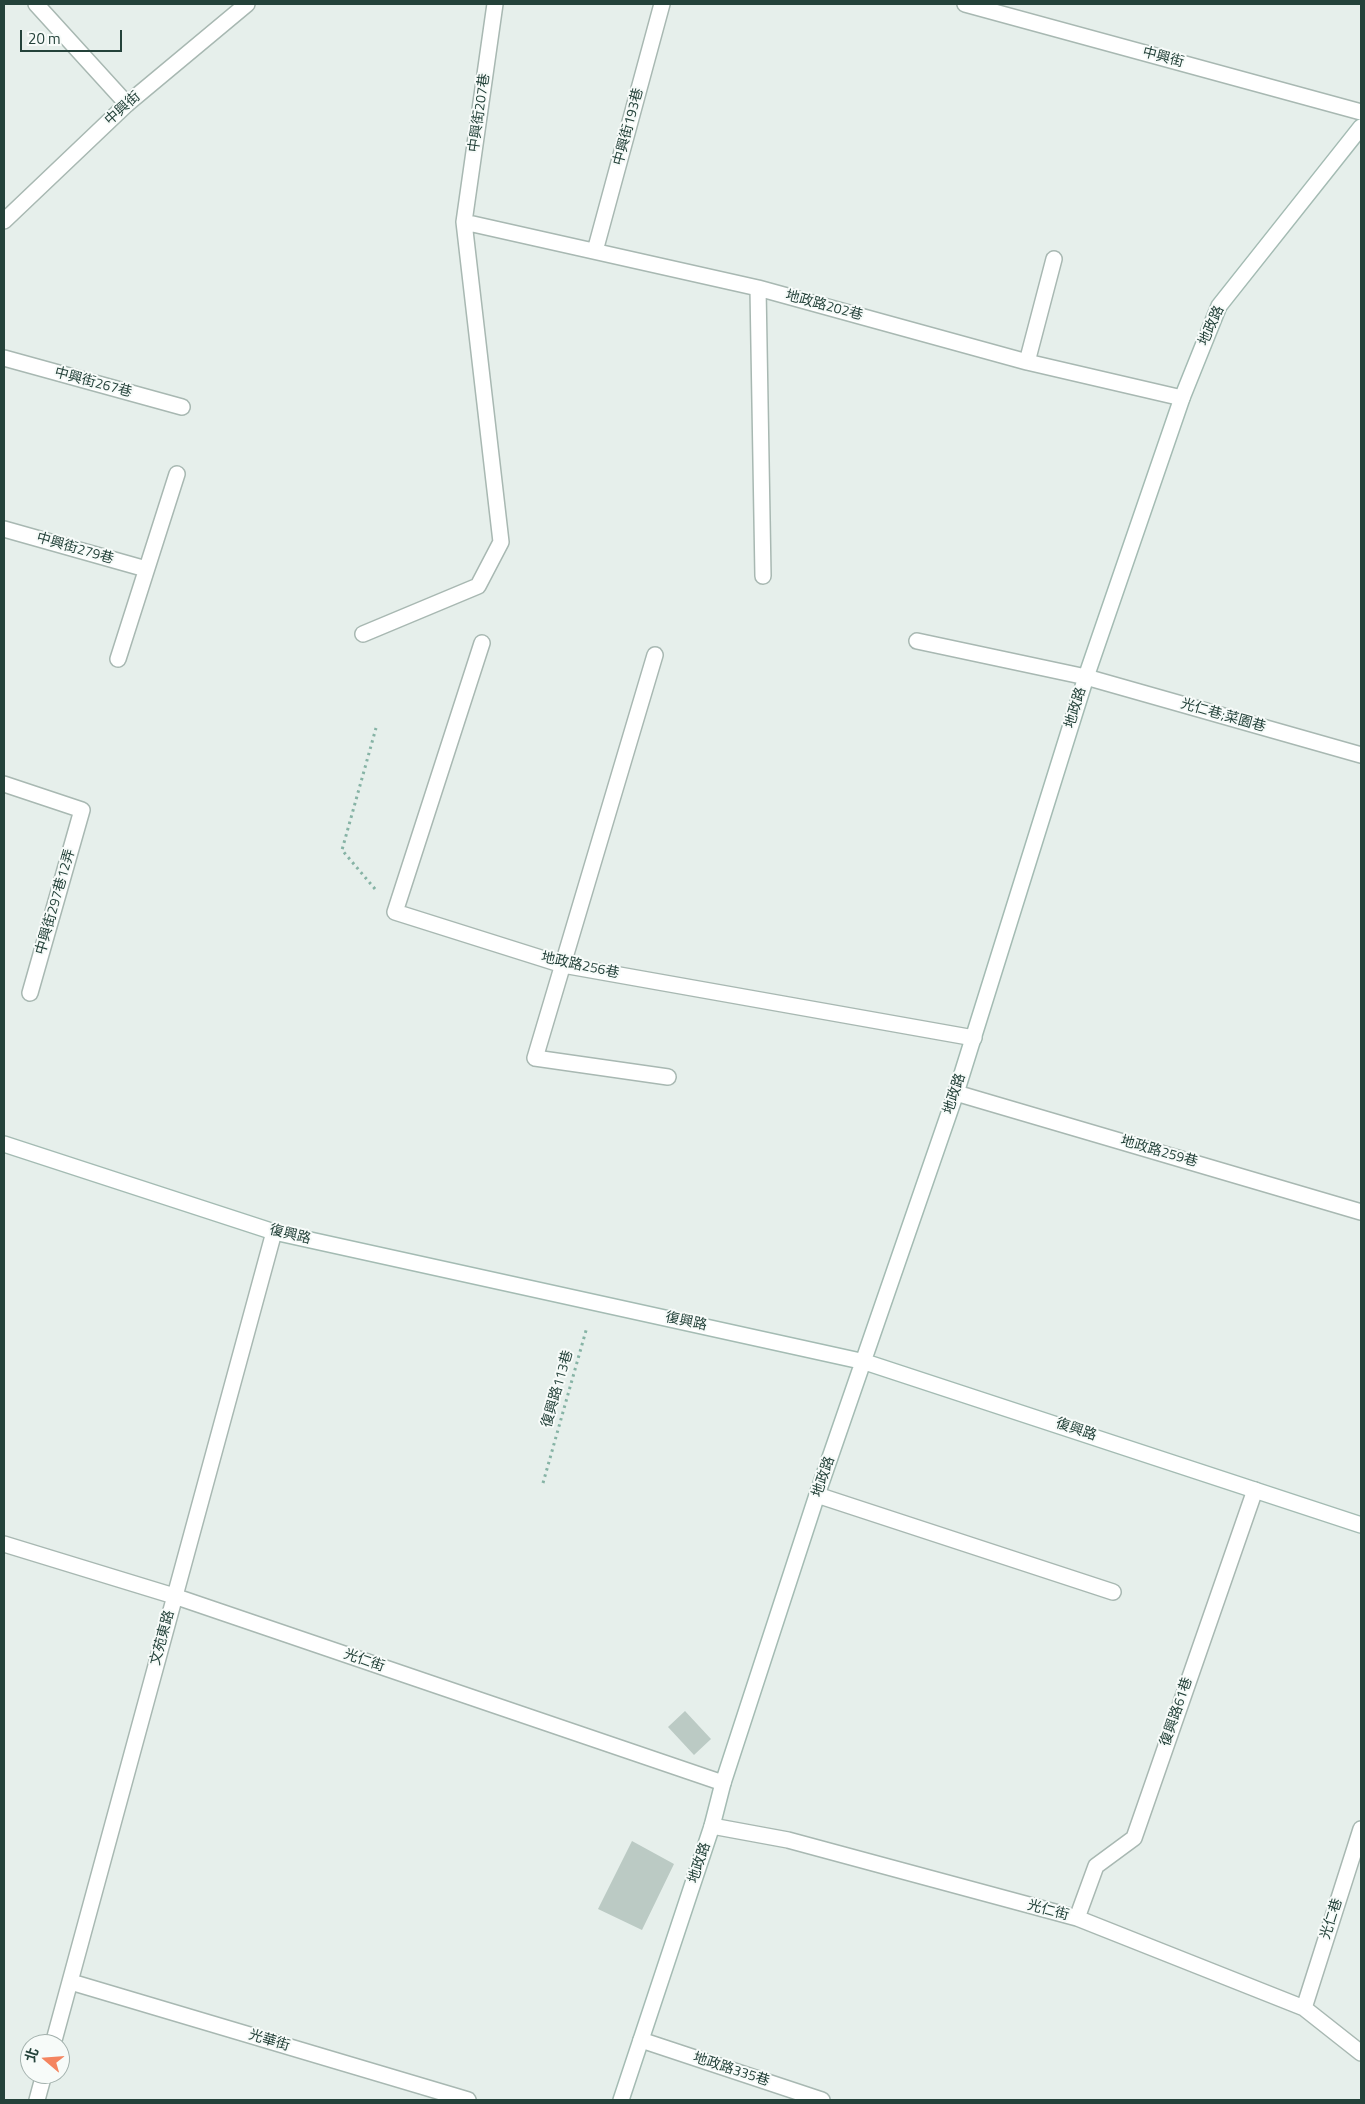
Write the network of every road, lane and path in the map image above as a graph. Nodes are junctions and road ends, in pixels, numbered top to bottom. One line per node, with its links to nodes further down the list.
1 (36, 4): 6 (street)
2 (248, 4): 6 (street, 中興街)
3 (495, 4): 11 (street, 中興街207巷)
4 (662, 4): 12 (street, 中興街193巷)
5 (965, 4): 7 (street, 中興街)
6 (127, 104): 9 (street, 中興街)
7 (1361, 112)
8 (1361, 126): 17 (street, 地政路)
9 (10, 206): 10 (street, 中興街)
10 (4, 221)
11 (464, 222): 12 (street, 地政路202巷); 23 (street, 中興街207巷)
12 (595, 251): 14 (street, 地政路202巷)
13 (1054, 259): 16 (street)
14 (758, 288): 16 (street, 地政路202巷); 22 (street)
15 (4, 358): 18 (street, 中興街267巷)
16 (1026, 362): 17 (street, 地政路202巷)
17 (1182, 398): 28 (street, 地政路)
18 (182, 407)
19 (177, 474): 21 (street)
20 (4, 529): 21 (street, 中興街279巷)
21 (146, 569): 27 (street)
22 (763, 576)
23 (362, 634)
24 (917, 641): 28 (street, 光仁巷;菜園巷)
25 (482, 643): 32 (street)
26 (655, 655): 33 (street)
27 (118, 659)
28 (1086, 678): 30 (street, 光仁巷;菜園巷); 35 (street, 地政路)
29 (376, 728): 32 (path)
30 (1361, 755)
31 (4, 784): 34 (street, 中興街297巷12弄)
32 (395, 912): 33 (street, 地政路256巷)
33 (563, 965): 35 (street, 地政路256巷); 36 (street)
34 (30, 993)
35 (974, 1038): 37 (street, 地政路)
36 (668, 1078)
37 (956, 1092): 39 (street, 地政路259巷); 42 (street, 地政路)
38 (4, 1144): 40 (street, 復興路)
39 (1361, 1212)
40 (274, 1232): 41 (street, 復興路); 49 (street, 文苑東路)
41 (594, 1302): 42 (street, 復興路); 43 (path, 復興路113巷)
42 (865, 1362): 44 (street, 復興路); 45 (street, 地政路)
43 (543, 1483)
44 (1255, 1490): 46 (street, 復興路); 53 (street, 復興路61巷)
45 (817, 1495): 48 (street); 50 (street, 地政路)
46 (1361, 1524)
47 (4, 1544): 49 (street, 光仁街)
48 (1113, 1592)
49 (174, 1596): 50 (street, 光仁街); 54 (street, 文苑東路)
50 (723, 1783): 51 (street, 地政路)
51 (712, 1826): 53 (street, 光仁街); 57 (street, 地政路)
52 (1361, 1829): 55 (street, 光仁巷)
53 (1077, 1918): 55 (street, 光仁街)
54 (71, 1982): 56 (street, 文苑東路); 61 (street, 光華街)
55 (1304, 2008): 58 (street, 光仁街)
56 (56, 2034)
57 (640, 2040): 62 (street, 地政路); 63 (street, 地政路335巷)
58 (1361, 2053)
59 (41, 2084): 60 (street)
60 (37, 2100)
61 (468, 2100)
62 (621, 2100)
63 (822, 2100)

